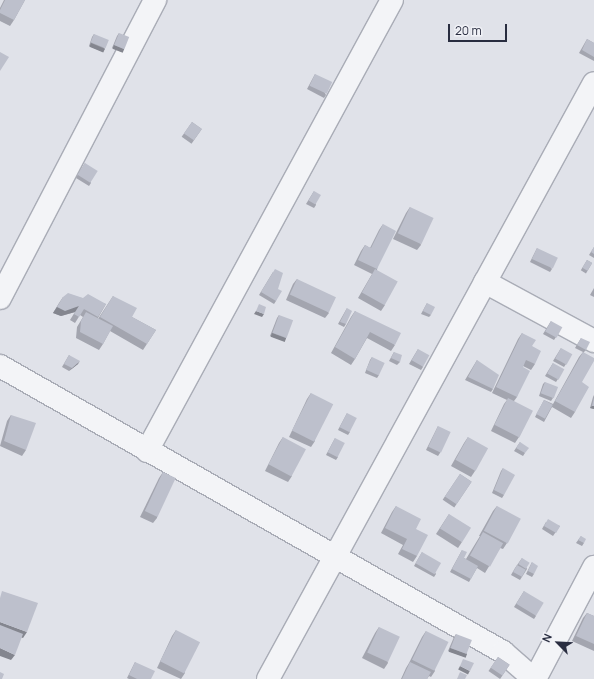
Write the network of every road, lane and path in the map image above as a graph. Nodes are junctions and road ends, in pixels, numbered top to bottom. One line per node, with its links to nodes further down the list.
1 (392, 0): 8 (street)
2 (148, 2): 5 (street)
3 (594, 83): 4 (street)
4 (485, 282): 6 (street); 9 (street)
5 (0, 298)
6 (594, 341)
7 (0, 366): 8 (street)
8 (147, 451): 9 (street)
9 (336, 556): 11 (street); 12 (street)
10 (594, 567): 12 (street)
11 (268, 679)
12 (535, 679)

